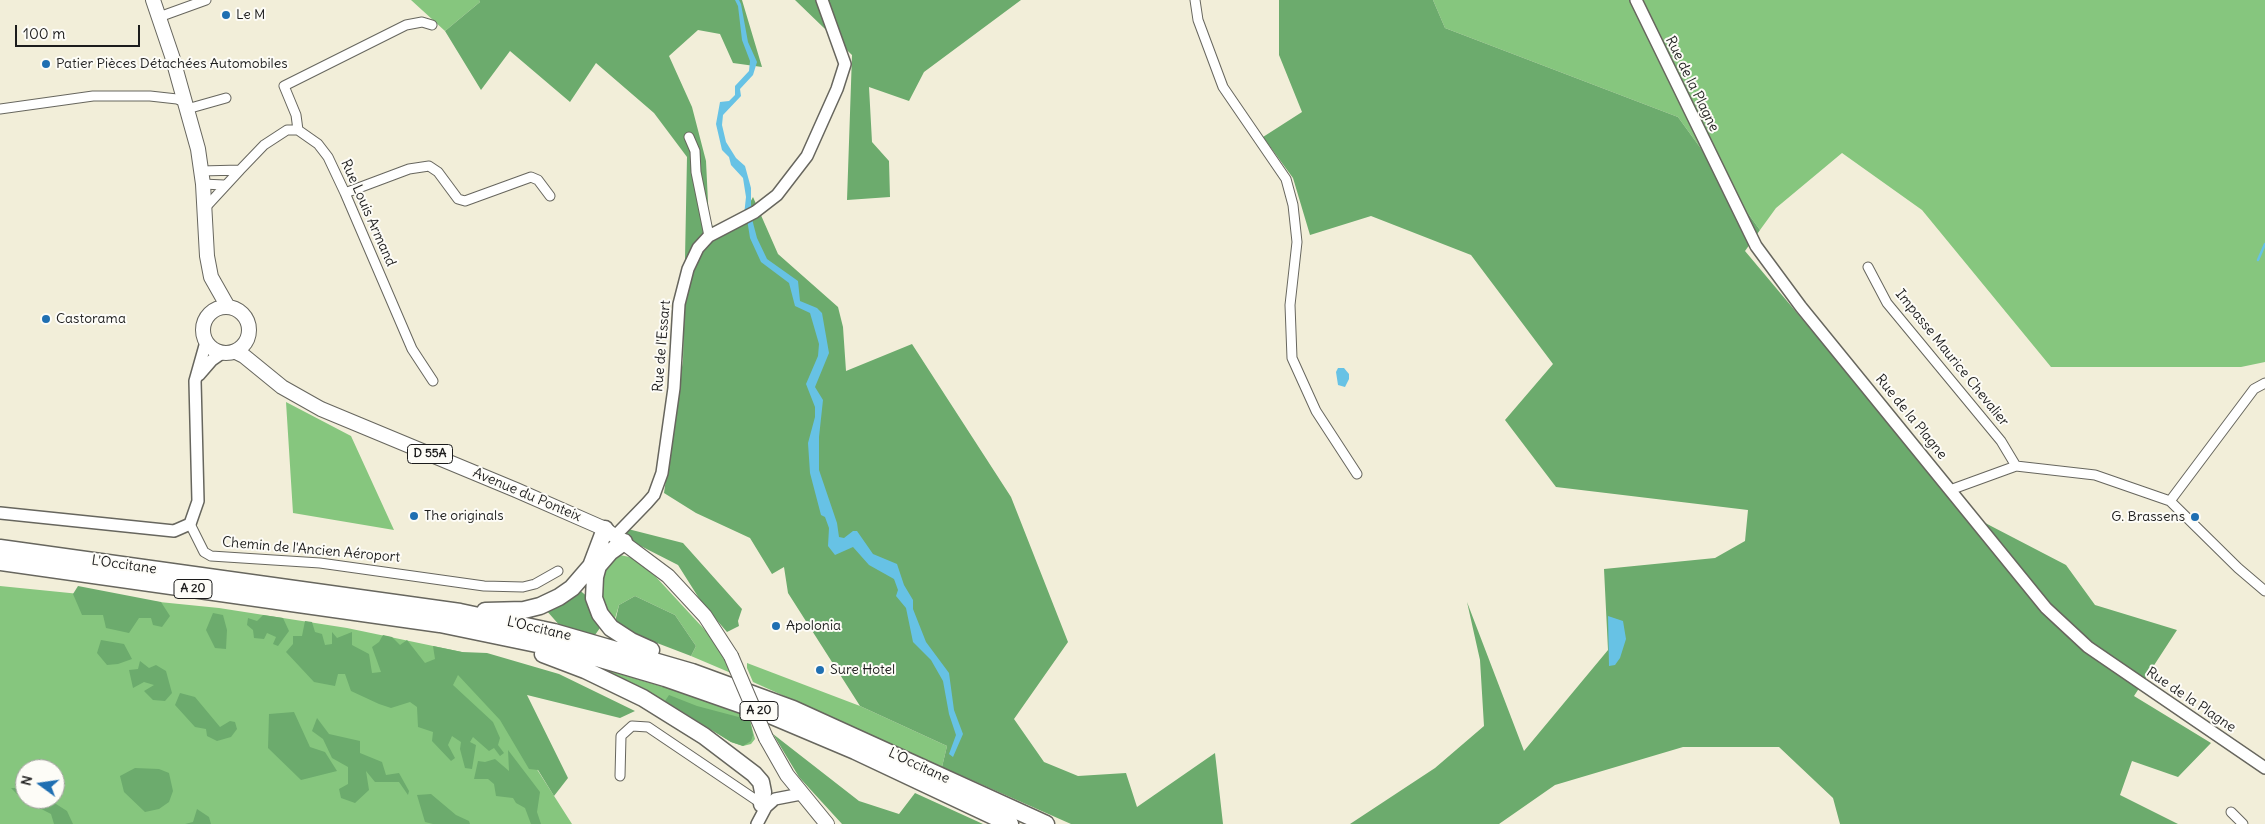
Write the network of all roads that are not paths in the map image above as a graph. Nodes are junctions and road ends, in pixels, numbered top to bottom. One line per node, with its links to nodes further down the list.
1 (153, 0): 6 (main road)
2 (206, 0): 6 (street)
3 (822, 0): 19 (street, Rue de l'Essart)
4 (1195, 0): 32 (street)
5 (1636, 0): 33 (street, Rue de la Plagne)
6 (159, 17): 9 (main road)
7 (432, 25): 11 (street)
8 (226, 98): 9 (street)
9 (186, 105): 10 (street); 14 (main road)
10 (0, 109)
11 (298, 130): 13 (street); 16 (street, Rue Louis Armand)
12 (689, 137): 19 (street)
13 (240, 170): 14 (street); 15 (street)
14 (202, 177): 15 (street); 18 (main road)
15 (224, 185): 18 (street)
16 (345, 193): 17 (street); 29 (street, Rue Louis Armand)
17 (550, 196)
18 (204, 209): 21 (main road)
19 (709, 236): 37 (street, Rue de l'Essart)
20 (1868, 267): 31 (street, Impasse Maurice Chevalier)
21 (211, 277): 22 (main road); 23 (main road)
22 (228, 307): 23 (main road); 24 (main road)
23 (211, 313): 25 (main road)
24 (248, 339): 26 (main road); 27 (main road, Avenue du Ponteix / D 55A)
25 (206, 342): 26 (main road); 28 (street)
26 (229, 353): 27 (main road, Avenue du Ponteix / D 55A); 28 (street)
27 (261, 369): 37 (main road, Avenue du Ponteix / D 55A)
28 (196, 381): 36 (street)
29 (433, 381)
30 (2265, 383): 34 (street)
31 (2016, 466): 33 (street); 34 (street)
32 (1357, 474)
33 (1950, 490): 45 (street, Rue de la Plagne)
34 (2170, 500): 41 (street)
35 (0, 513): 36 (street)
36 (190, 524): 40 (street, Chemin de l'Ancien Aéroport)
37 (614, 536): 42 (highway); 44 (highway); 47 (main road, Avenue du Ponteix / D 55A, bridge)
38 (0, 548): 42 (highway, L'Occitane / A 20)
39 (0, 562): 43 (highway, L'Occitane / A 20)
40 (558, 571)
41 (2265, 591)
42 (460, 612): 44 (highway, L'Occitane / A 20)
43 (495, 635): 48 (highway); 52 (highway, L'Occitane / A 20)
44 (692, 672): 53 (highway, L'Occitane / A 20)
45 (2265, 768)
46 (620, 776): 48 (street)
47 (801, 794): 50 (street); 51 (main road, D 55A)
48 (762, 804): 50 (street)
49 (2230, 812): 54 (street)
50 (756, 824)
51 (827, 824)
52 (1010, 824)
53 (1046, 824)
54 (2243, 824)

